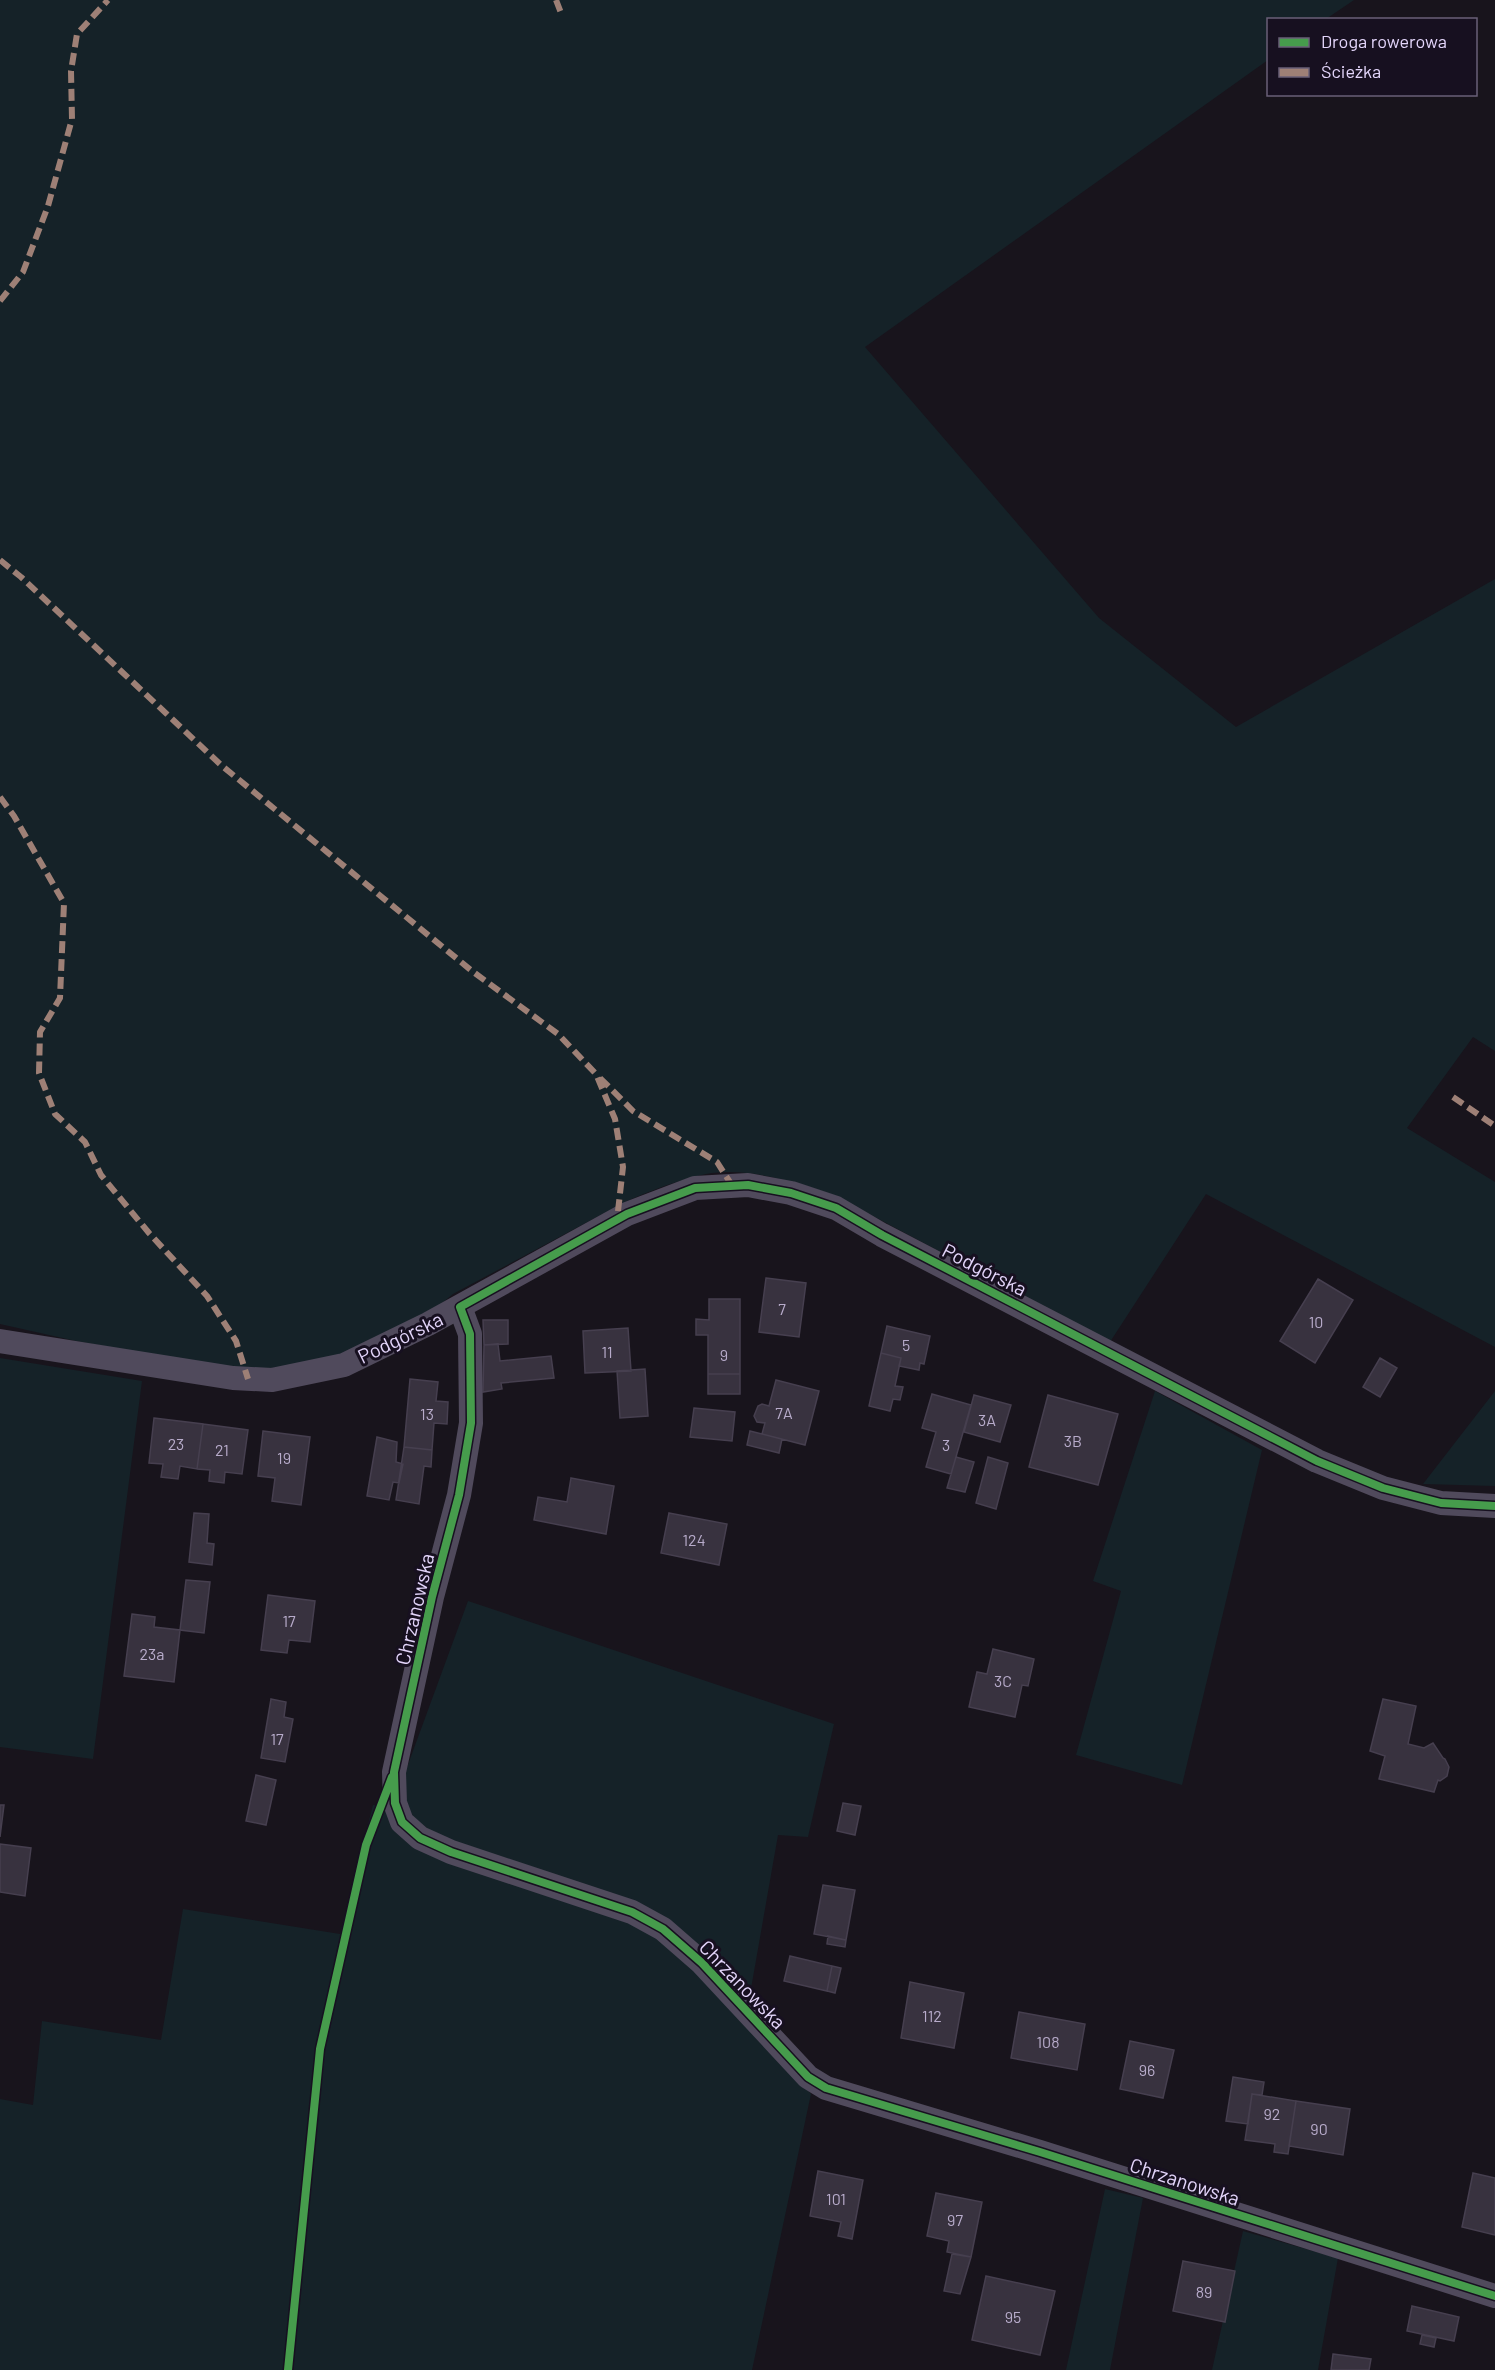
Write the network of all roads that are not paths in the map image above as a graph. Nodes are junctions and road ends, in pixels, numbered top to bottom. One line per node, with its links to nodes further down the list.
1 (460, 1307): 2 (street, Podgórska); 3 (street, Podgórska); 4 (street, Chrzanowska)
2 (0, 1341)
3 (1495, 1506)
4 (1495, 2296)

